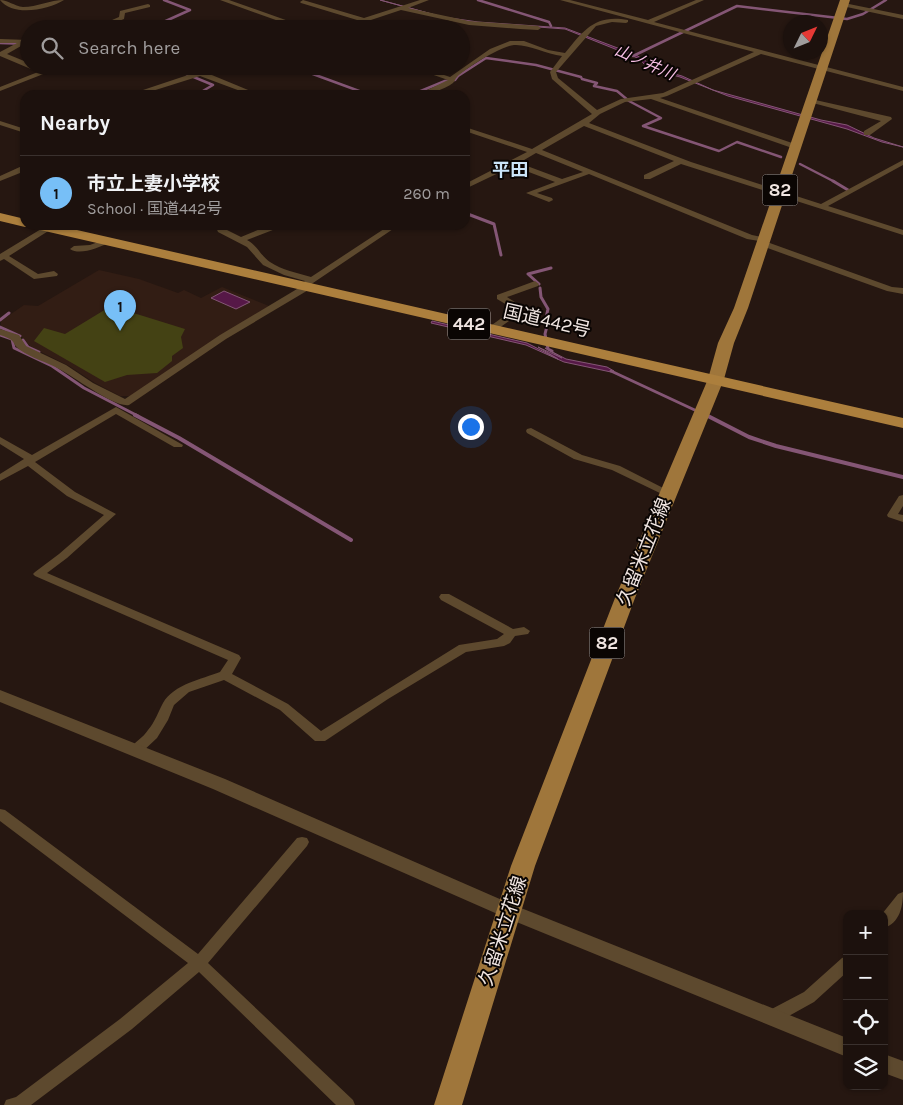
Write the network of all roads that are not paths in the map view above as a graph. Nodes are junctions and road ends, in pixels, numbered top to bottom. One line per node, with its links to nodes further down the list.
1 (2, 0): 11 (street)
2 (222, 0): 18 (street)
3 (396, 0): 10 (street)
4 (426, 0): 10 (street)
5 (563, 0): 21 (street)
6 (701, 0): 22 (street)
7 (58, 1): 11 (street); 12 (street)
8 (303, 2): 19 (street)
9 (845, 2): 16 (street); 33 (main road, 久留米立花線 / 82)
10 (411, 5): 15 (street); 24 (street)
11 (10, 6): 14 (street)
12 (66, 6)
13 (148, 6): 17 (street)
14 (0, 8)
15 (401, 8): 19 (street); 20 (street)
16 (903, 17)
17 (116, 20)
18 (281, 20)
19 (363, 20)
20 (450, 20)
21 (640, 20): 22 (street); 30 (street)
22 (649, 22): 29 (street)
23 (470, 23): 25 (street)
24 (547, 24)
25 (538, 28)
26 (0, 41): 27 (street)
27 (20, 41)
28 (20, 45): 31 (street)
29 (759, 52): 33 (street); 45 (street)
30 (565, 55): 32 (street); 47 (street)
31 (20, 62)
32 (470, 66)
33 (821, 68): 41 (street); 46 (main road, 久留米立花線 / 82)
34 (36, 75): 40 (street)
35 (197, 75): 42 (street)
36 (203, 75): 43 (street)
37 (439, 75): 39 (street)
38 (457, 75): 39 (street)
39 (451, 79): 44 (street)
40 (0, 88)
41 (903, 88)
42 (148, 90)
43 (243, 90)
44 (432, 90)
45 (652, 98): 47 (street); 53 (street)
46 (811, 101): 52 (street); 53 (main road, 久留米立花線 / 82)
47 (596, 114): 49 (street)
48 (0, 123): 50 (street)
49 (583, 123): 54 (street); 55 (street)
50 (20, 129)
51 (470, 131): 54 (street)
52 (867, 133)
53 (796, 147): 66 (main road, 久留米立花線 / 82)
54 (534, 151): 57 (street); 59 (street)
55 (681, 161): 60 (street); 66 (street)
56 (903, 162): 68 (street)
57 (512, 163): 63 (street); 64 (street)
58 (20, 170): 62 (street)
59 (589, 172): 64 (street); 79 (street)
60 (647, 176)
61 (470, 177): 63 (street)
62 (0, 180)
63 (478, 180): 65 (street)
64 (562, 182): 67 (street)
65 (470, 184)
66 (779, 193): 68 (street); 79 (main road, 久留米立花線 / 82)
67 (549, 200)
68 (823, 206): 76 (street)
69 (0, 217): 70 (highway)
70 (20, 222)
71 (46, 230): 81 (street)
72 (63, 230): 78 (highway, 国道442号 / 442)
73 (221, 230): 77 (street)
74 (265, 230): 77 (street)
75 (388, 230): 83 (street)
76 (903, 233)
77 (240, 240): 83 (street)
78 (106, 241): 80 (street); 83 (highway, 国道442号 / 442)
79 (763, 242): 85 (street); 88 (main road, 久留米立花線 / 82)
80 (74, 249)
81 (2, 257): 82 (street)
82 (54, 274)
83 (307, 284): 86 (highway, 国道442号 / 442); 87 (street)
84 (535, 284): 86 (street)
85 (903, 291)
86 (492, 329): 88 (highway, 国道442号 / 442)
87 (0, 332)
88 (716, 379): 89 (highway, 国道442号 / 442); 95 (main road, 久留米立花線 / 82)
89 (903, 423)
90 (531, 431): 95 (street)
91 (0, 440): 93 (street)
92 (178, 445): 93 (street)
93 (30, 460): 94 (street); 101 (street)
94 (0, 478)
95 (668, 493): 107 (main road, 久留米立花線 / 82)
96 (903, 498): 97 (street)
97 (903, 519)
98 (445, 597): 100 (street)
99 (524, 631): 100 (street)
100 (511, 633): 101 (street)
101 (224, 675): 103 (street)
102 (0, 696): 103 (street)
103 (136, 750): 107 (street)
104 (0, 814): 109 (street)
105 (302, 842): 109 (street)
106 (903, 898): 108 (street)
107 (509, 911): 111 (street); 117 (main road, 久留米立花線 / 82)
108 (888, 917)
109 (199, 963): 115 (street); 116 (street)
110 (843, 966): 111 (street)
111 (772, 1018): 112 (street)
112 (843, 1046)
113 (888, 1065): 114 (street)
114 (903, 1071)
115 (12, 1105)
116 (348, 1105)
117 (448, 1105)

